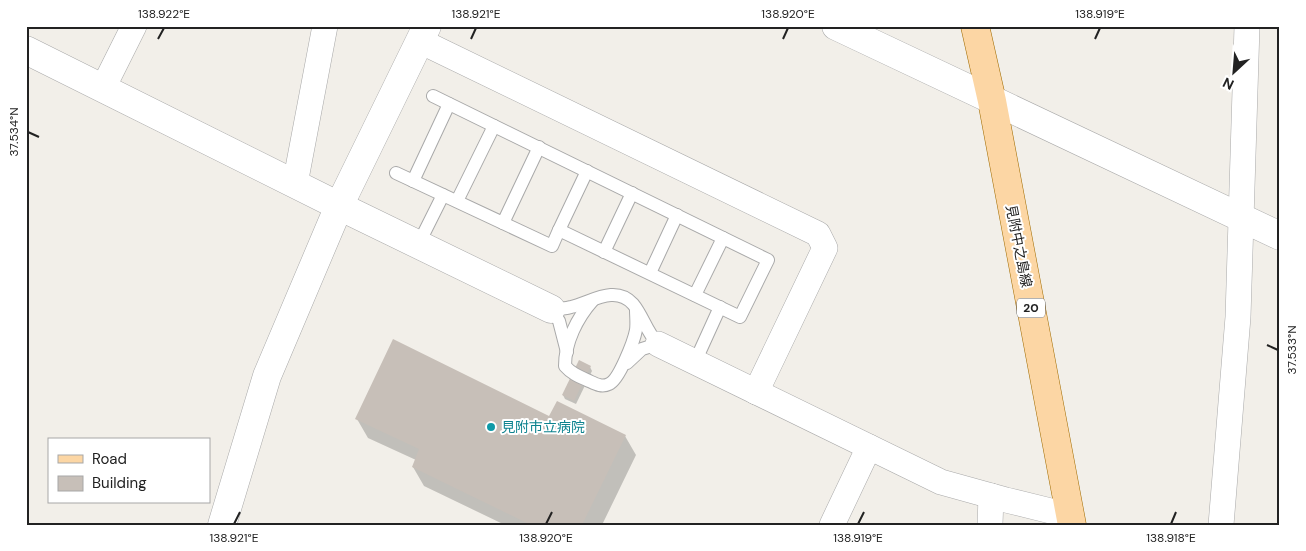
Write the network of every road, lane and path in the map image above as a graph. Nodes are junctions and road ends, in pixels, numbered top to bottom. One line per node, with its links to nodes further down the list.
1 (134, 26): 8 (street)
2 (325, 26): 17 (street)
3 (836, 26): 10 (street)
4 (975, 26): 10 (main road, 見附中之島線 / 20)
5 (1247, 26): 23 (street)
6 (423, 34): 21 (street); 40 (street)
7 (26, 50): 8 (street)
8 (103, 88): 17 (street)
9 (433, 96): 11 (lane)
10 (992, 101): 23 (street); 43 (main road, 見附中之島線 / 20)
11 (449, 104): 12 (lane); 16 (lane)
12 (494, 126): 13 (lane); 20 (lane)
13 (539, 148): 14 (lane); 24 (lane)
14 (587, 171): 18 (lane); 25 (lane)
15 (396, 172): 16 (lane)
16 (413, 180): 19 (lane)
17 (295, 184): 21 (street)
18 (632, 193): 22 (lane); 29 (lane)
19 (443, 195): 20 (lane); 28 (lane)
20 (457, 201): 24 (lane)
21 (339, 206): 28 (street); 44 (street)
22 (677, 215): 27 (lane); 30 (lane)
23 (1241, 218): 26 (street); 47 (street)
24 (503, 223): 25 (lane)
25 (559, 230): 29 (lane)
26 (1280, 236)
27 (723, 238): 31 (lane); 33 (lane)
28 (418, 245): 34 (street)
29 (604, 252): 30 (lane)
30 (650, 273): 31 (lane)
31 (695, 295): 33 (lane)
32 (593, 300): 34 (lane); 35 (lane); 37 (lane)
33 (720, 307): 38 (lane)
34 (551, 309): 37 (lane)
35 (636, 310): 36 (lane); 39 (lane)
36 (658, 344): 38 (street); 39 (lane)
37 (567, 352): 39 (lane)
38 (694, 362): 40 (street)
39 (618, 373)
40 (756, 392): 41 (street)
41 (869, 447): 42 (street); 45 (street)
42 (991, 496): 43 (street); 46 (street)
43 (1071, 520)
44 (222, 525)
45 (832, 525)
46 (990, 525)
47 (1221, 525)

